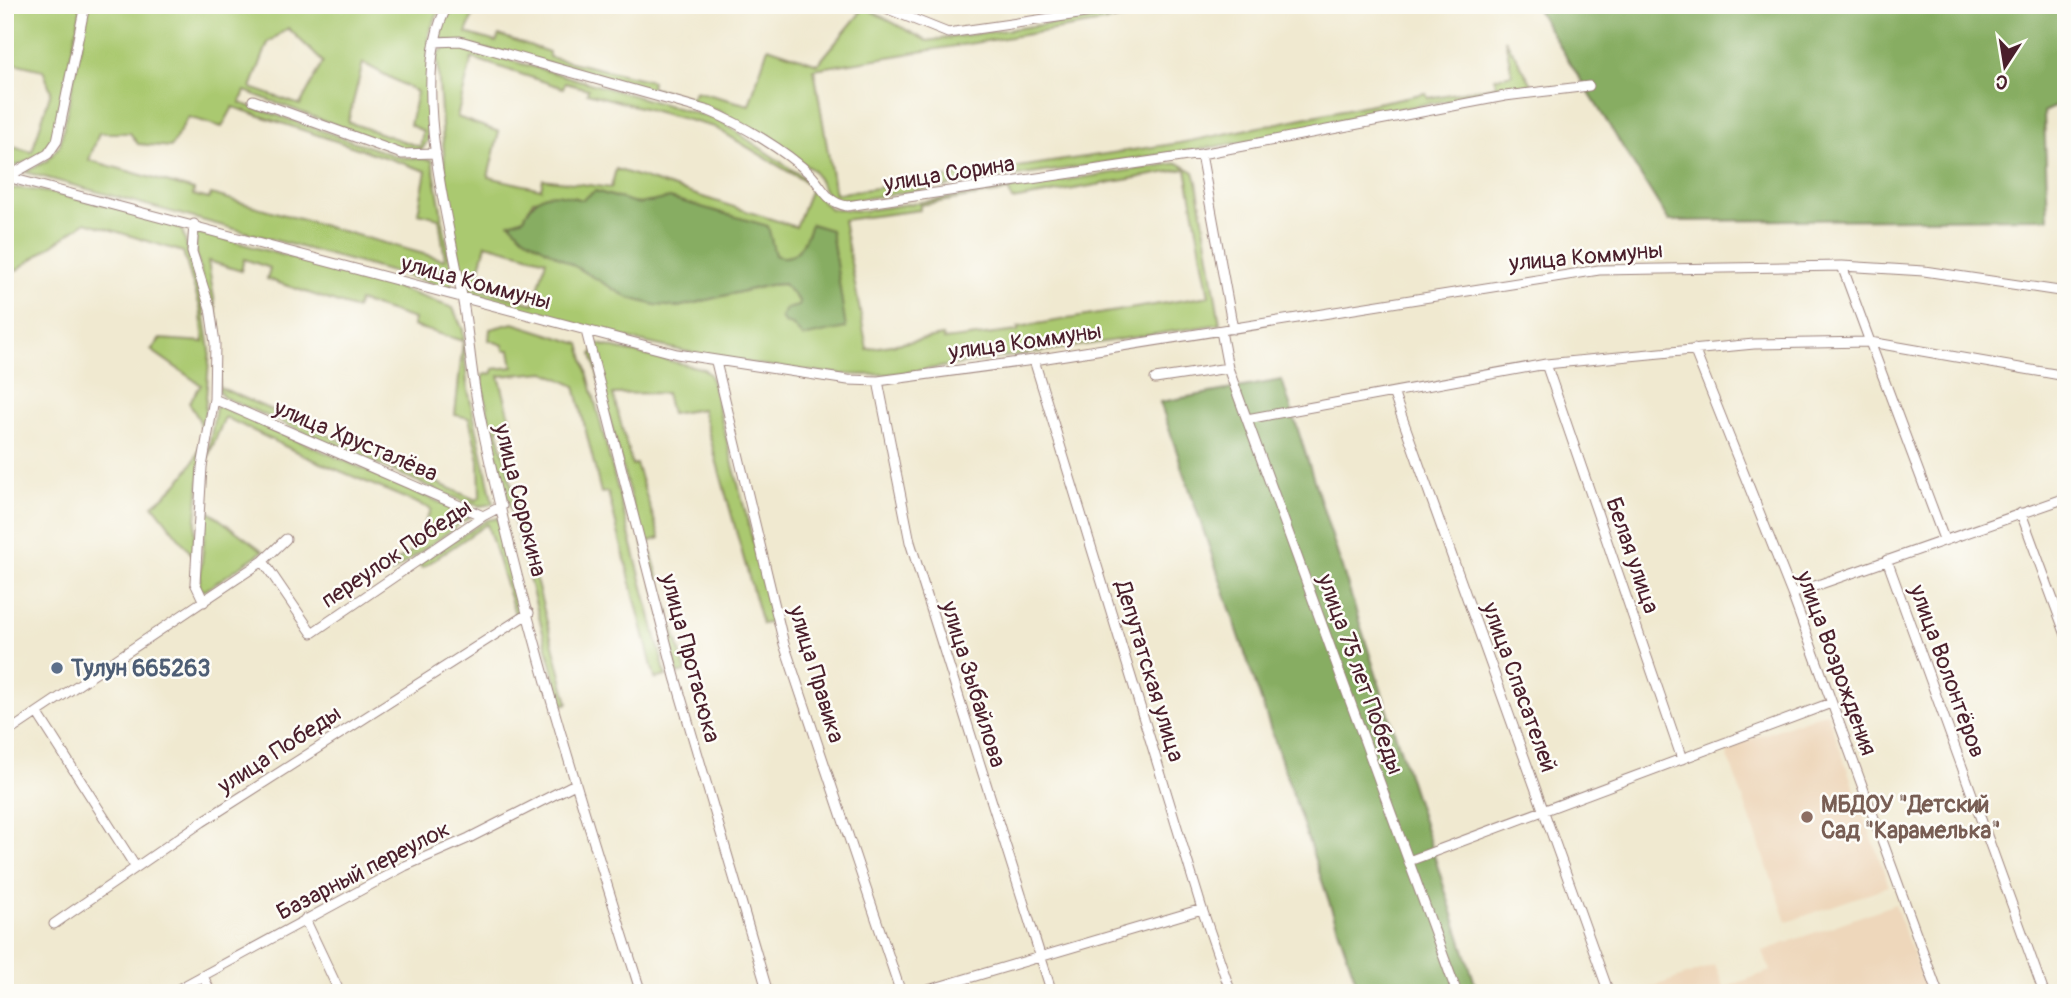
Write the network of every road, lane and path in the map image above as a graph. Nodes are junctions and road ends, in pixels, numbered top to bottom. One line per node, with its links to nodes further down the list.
1 (85, 5): 10 (street)
2 (448, 5): 5 (street, улица Сорокина)
3 (878, 5): 4 (street)
4 (1142, 5)
5 (435, 42): 8 (street, улица Сорокина); 9 (street, улица Сорина)
6 (1590, 86): 9 (street, улица Сорина)
7 (253, 100): 8 (street)
8 (436, 153): 14 (street, улица Сорокина)
9 (1201, 154): 15 (street)
10 (6, 177): 11 (street, улица Коммуны)
11 (194, 224): 14 (street, улица Коммуны); 28 (street)
12 (1842, 265): 13 (street, улица Коммуны); 15 (street, улица Коммуны); 18 (street)
13 (2066, 292)
14 (463, 299): 16 (street, улица Коммуны); 31 (street, улица Сорокина)
15 (1233, 329): 17 (street, улица Коммуны)
16 (586, 331): 21 (street, улица Коммуны); 59 (street, улица Протасюка)
17 (1221, 331): 20 (street, улица Коммуны); 23 (street, улица 75 лет Победы)
18 (1870, 342): 19 (street); 24 (street); 35 (street)
19 (1693, 349): 22 (street); 38 (street, улица Возрождения)
20 (1034, 360): 26 (street, улица Коммуны); 50 (street, Депутатская улица)
21 (716, 362): 26 (street, улица Коммуны); 60 (street, улица Правика)
22 (1546, 364): 27 (street); 45 (street, Белая улица)
23 (1228, 368): 25 (street); 29 (street, улица 75 лет Победы)
24 (2066, 376)
25 (1155, 379)
26 (878, 381): 53 (street, улица Зыбайлова)
27 (1394, 395): 29 (street); 47 (street, улица Спасателей)
28 (214, 399): 33 (street, улица Хрусталёва); 39 (street)
29 (1247, 419): 48 (street, улица 75 лет Победы)
30 (2066, 498): 32 (street)
31 (502, 506): 33 (street, переулок Победы); 40 (street, улица Сорокина)
32 (2021, 513): 35 (street); 41 (street)
33 (483, 516): 37 (street, переулок Победы)
34 (286, 539): 37 (street)
35 (1944, 539): 36 (street)
36 (1886, 560): 38 (street); 67 (street, улица Волонтёров)
37 (264, 561): 39 (street)
38 (1792, 594): 42 (street, улица Возрождения)
39 (204, 602): 43 (street)
40 (529, 613): 46 (street, улица Сорокина); 49 (street, улица Победы)
41 (2066, 635)
42 (1831, 703): 45 (street); 66 (street, улица Возрождения)
43 (38, 714): 44 (street); 49 (street)
44 (5, 734)
45 (1682, 759): 47 (street)
46 (575, 784): 51 (street, Базарный переулок); 58 (street, улица Сорокина)
47 (1545, 811): 48 (street); 65 (street, улица Спасателей)
48 (1409, 861): 64 (street, улица 75 лет Победы)
49 (135, 866): 52 (street, улица Победы)
50 (1202, 909): 53 (street); 63 (street, Депутатская улица)
51 (305, 919): 54 (street, Базарный переулок); 57 (street)
52 (54, 924)
53 (1039, 957): 61 (street); 62 (street, улица Зыбайлова)
54 (203, 976): 55 (street, Базарный переулок); 56 (street)
55 (171, 993)
56 (211, 993)
57 (340, 993)
58 (641, 993)
59 (768, 993)
60 (901, 993)
61 (918, 993)
62 (1052, 993)
63 (1231, 993)
64 (1457, 993)
65 (1609, 993)
66 (1938, 993)
67 (2044, 993)

